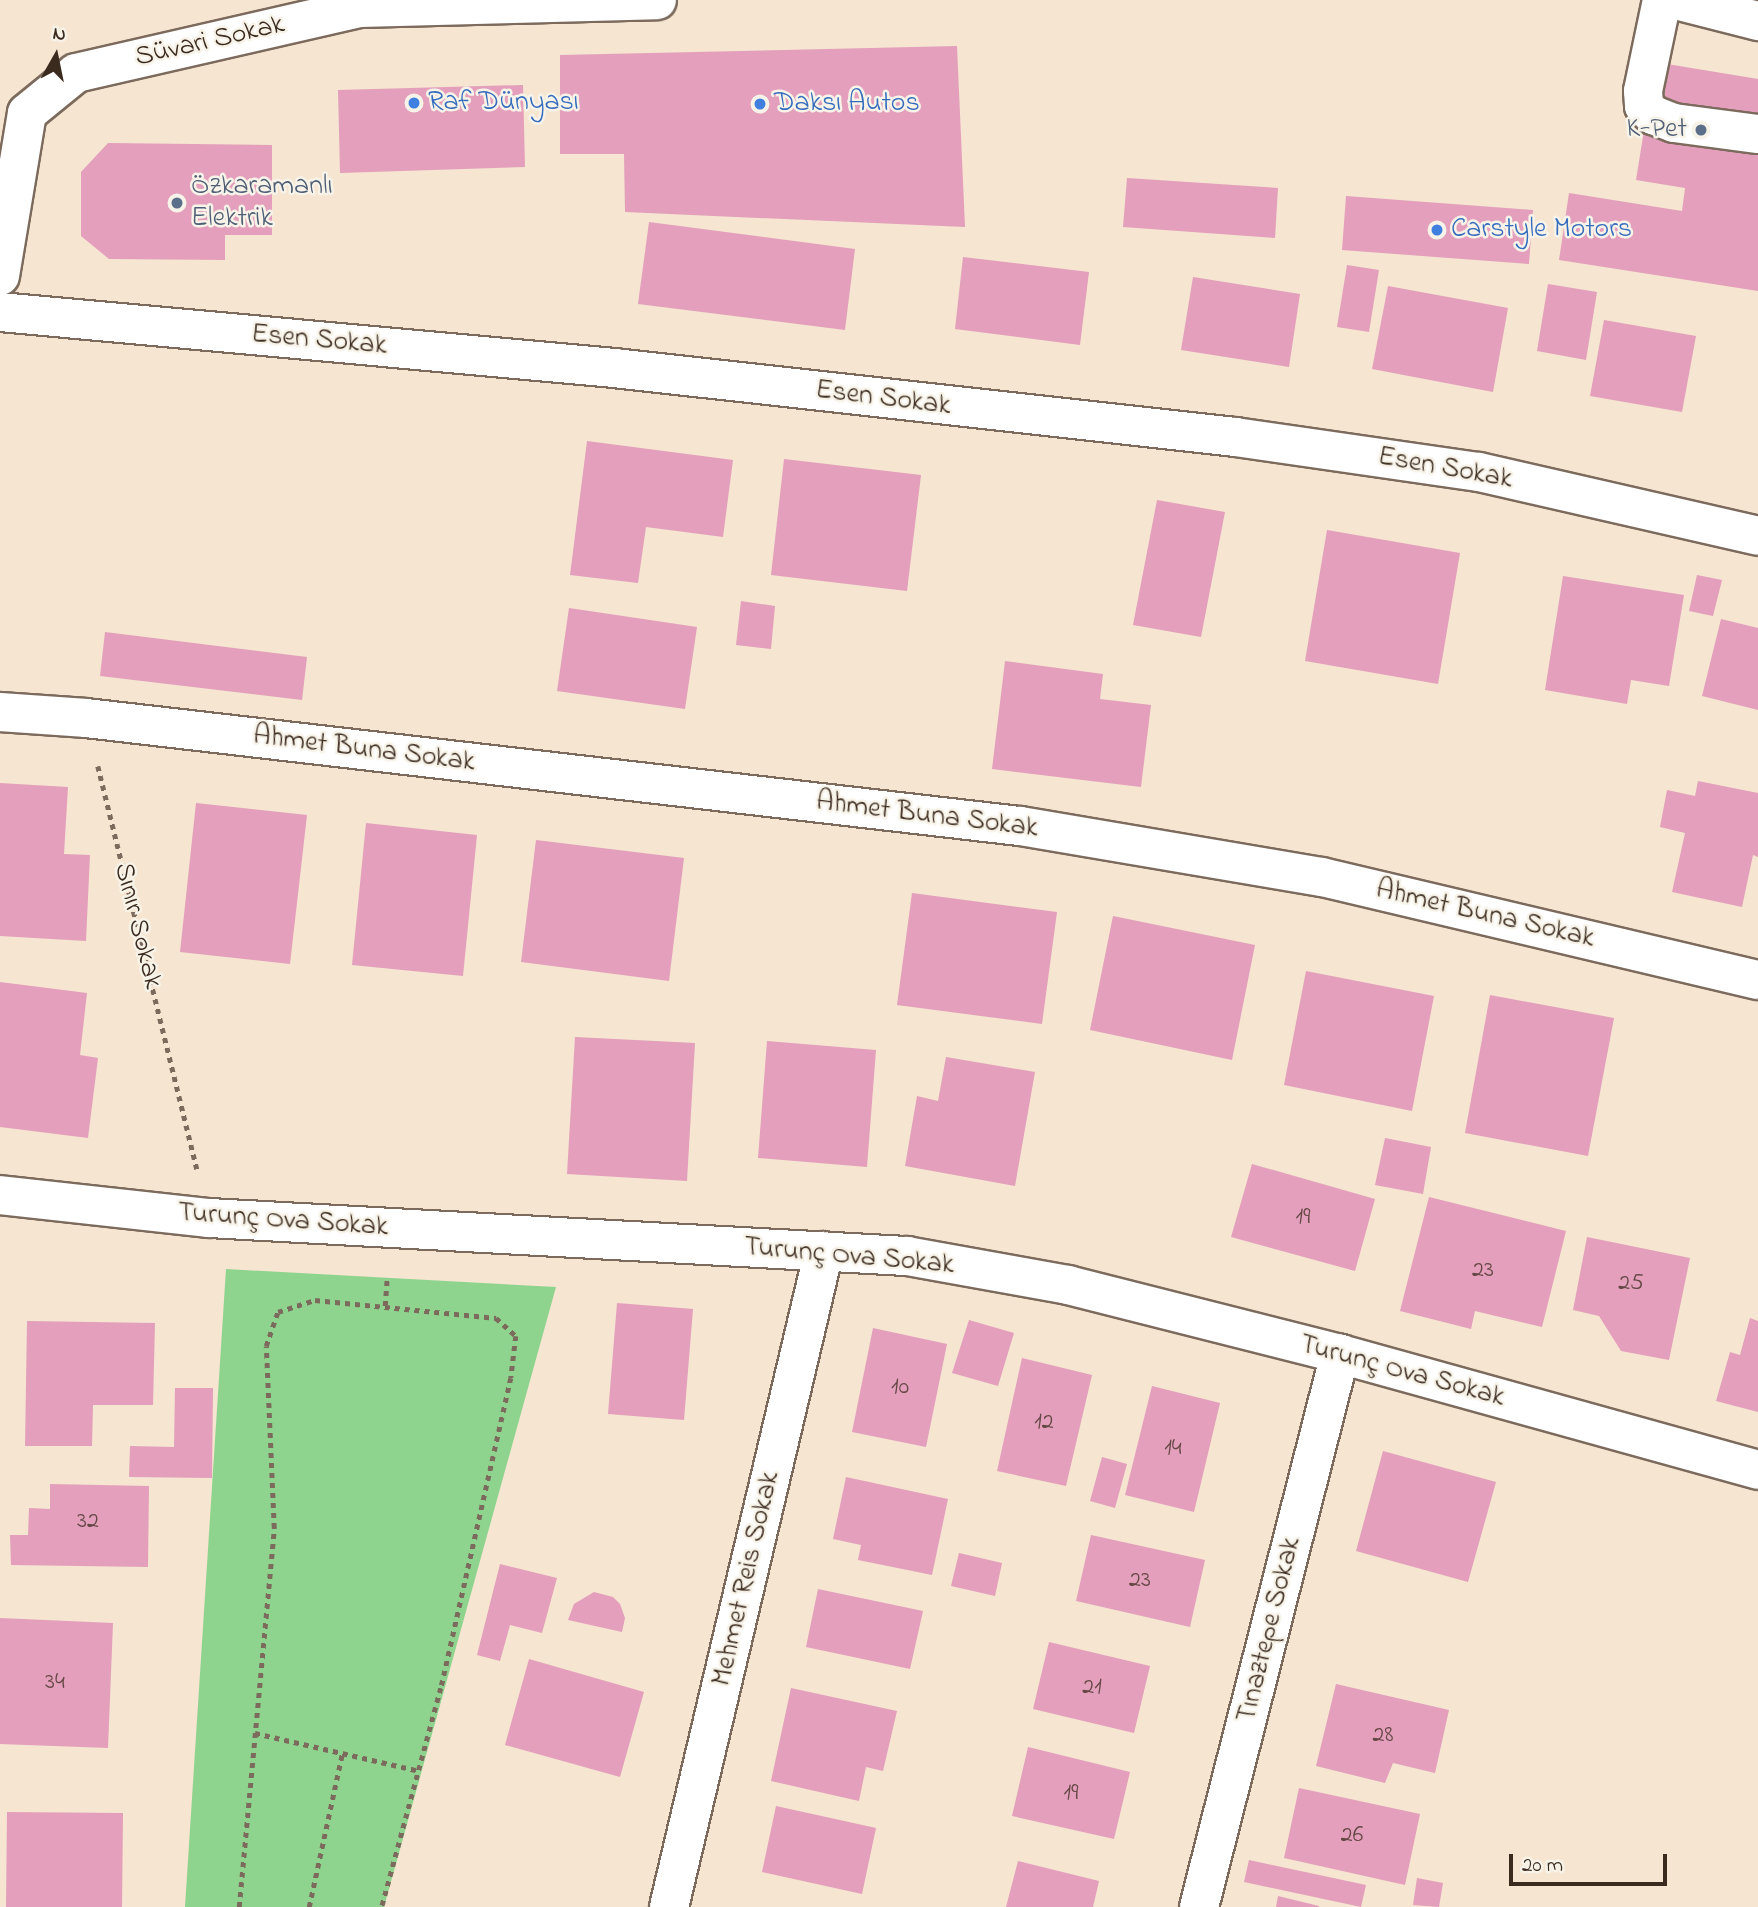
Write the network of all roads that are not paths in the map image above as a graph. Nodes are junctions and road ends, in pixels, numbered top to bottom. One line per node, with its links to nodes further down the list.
1 (657, 0): 6 (street, Süvari Sokak)
2 (1662, 0): 5 (street)
3 (1676, 0): 4 (street)
4 (1758, 21)
5 (1758, 134)
6 (0, 276)
7 (0, 312): 8 (street, Esen Sokak)
8 (1758, 536)
9 (0, 712): 10 (street, Ahmet Buna Sokak)
10 (1758, 980)
11 (0, 1195): 12 (street, Turunç Ova Sokak)
12 (824, 1251): 13 (street, Turunç Ova Sokak); 15 (street, Mehmet Reis Sokak)
13 (1340, 1354): 14 (street, Turunç Ova Sokak); 16 (street, Tınaztepe Sokak)
14 (1758, 1470)
15 (669, 1907)
16 (1199, 1907)

